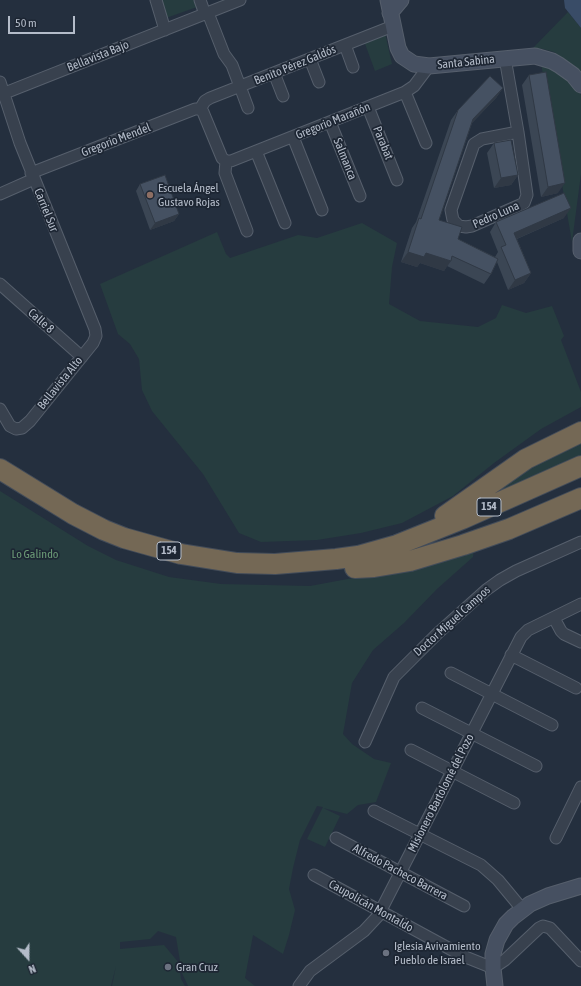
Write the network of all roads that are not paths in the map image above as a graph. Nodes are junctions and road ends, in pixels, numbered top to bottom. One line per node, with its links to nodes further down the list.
1 (156, 0): 7 (street)
2 (200, 0): 5 (street)
3 (240, 0): 5 (street, Bellavista Bajo)
4 (401, 0): 6 (street)
5 (206, 13): 7 (street, Bellavista Bajo); 17 (street)
6 (390, 13): 8 (street, Benito Pérez Galdós); 11 (street, Santa Sabina)
7 (165, 30): 19 (street, Bellavista Bajo)
8 (345, 45): 10 (street, Benito Pérez Galdós); 12 (street)
9 (505, 58): 11 (street, Santa Sabina); 16 (street, Santa Sabina); 25 (street, Pedro Luna)
10 (310, 59): 13 (street, Benito Pérez Galdós); 15 (street)
11 (429, 66): 18 (street, Gregorio Marañón)
12 (353, 67)
13 (274, 73): 17 (street, Benito Pérez Galdós); 20 (street)
14 (0, 82): 19 (street, Carriel Sur)
15 (319, 82)
16 (581, 85)
17 (240, 87): 22 (street); 23 (street, Benito Pérez Galdós)
18 (405, 92): 21 (street, Gregorio Marañón); 27 (street)
19 (2, 94): 30 (street, Carriel Sur)
20 (283, 96)
21 (368, 107): 24 (street, Gregorio Marañón); 31 (street, Parabat)
22 (248, 108)
23 (200, 109): 29 (street); 30 (street, Gregorio Mendel)
24 (330, 122): 26 (street, Gregorio Marañón); 33 (street, Salmanca)
25 (518, 132): 25 (street, Pedro Luna)
26 (294, 137): 28 (street, Gregorio Marañón); 34 (street)
27 (426, 143)
28 (256, 151): 29 (street, Gregorio Marañón); 35 (street)
29 (226, 161): 36 (street)
30 (33, 176): 32 (street, Gregorio Mendel); 40 (street, Carriel Sur)
31 (397, 180)
32 (0, 194)
33 (360, 196)
34 (322, 210)
35 (285, 223)
36 (247, 232)
37 (581, 241): 38 (street)
38 (581, 251)
39 (0, 284): 41 (street, Calle 8)
40 (96, 336): 41 (street, Bellavista Alto)
41 (82, 357): 42 (street, Bellavista Alto)
42 (0, 409)
43 (581, 432): 50 (highway)
44 (581, 466): 50 (highway, 154)
45 (0, 469): 50 (highway, 154)
46 (581, 480): 51 (highway, 154)
47 (0, 483): 51 (highway, 154)
48 (581, 498): 51 (highway)
49 (581, 542): 62 (street, Doctor Miguel Campos)
50 (397, 545)
51 (356, 568)
52 (581, 604): 53 (street, Misionero Bartolomé del Pozo)
53 (554, 618): 54 (street); 55 (street, Misionero Bartolomé del Pozo)
54 (581, 642)
55 (511, 655): 57 (street); 58 (street, Misionero Bartolomé del Pozo)
56 (451, 673): 58 (street)
57 (576, 688)
58 (492, 694): 60 (street); 61 (street, Misionero Bartolomé del Pozo)
59 (422, 708): 61 (street)
60 (552, 725)
61 (472, 733): 64 (street); 65 (street, Misionero Bartolomé del Pozo)
62 (365, 742)
63 (411, 750): 65 (street)
64 (536, 766)
65 (453, 771): 67 (street); 69 (street, Misionero Bartolomé del Pozo)
66 (580, 789): 71 (street)
67 (514, 803)
68 (374, 811): 69 (street)
69 (421, 834): 72 (street, Misionero Bartolomé del Pozo); 76 (street)
70 (336, 838): 72 (street, Alfredo Pacheco Barrera)
71 (556, 838)
72 (401, 872): 75 (street, Alfredo Pacheco Barrera); 77 (street, Misionero Bartolomé del Pozo)
73 (314, 875): 77 (street, Caupolicán Montaldo)
74 (581, 886): 76 (street)
75 (464, 906)
76 (522, 909): 79 (street)
77 (381, 911): 79 (street, Caupolicán Montaldo); 80 (street, Misionero Bartolomé del Pozo)
78 (581, 961): 79 (street)
79 (495, 981)
80 (299, 986)

